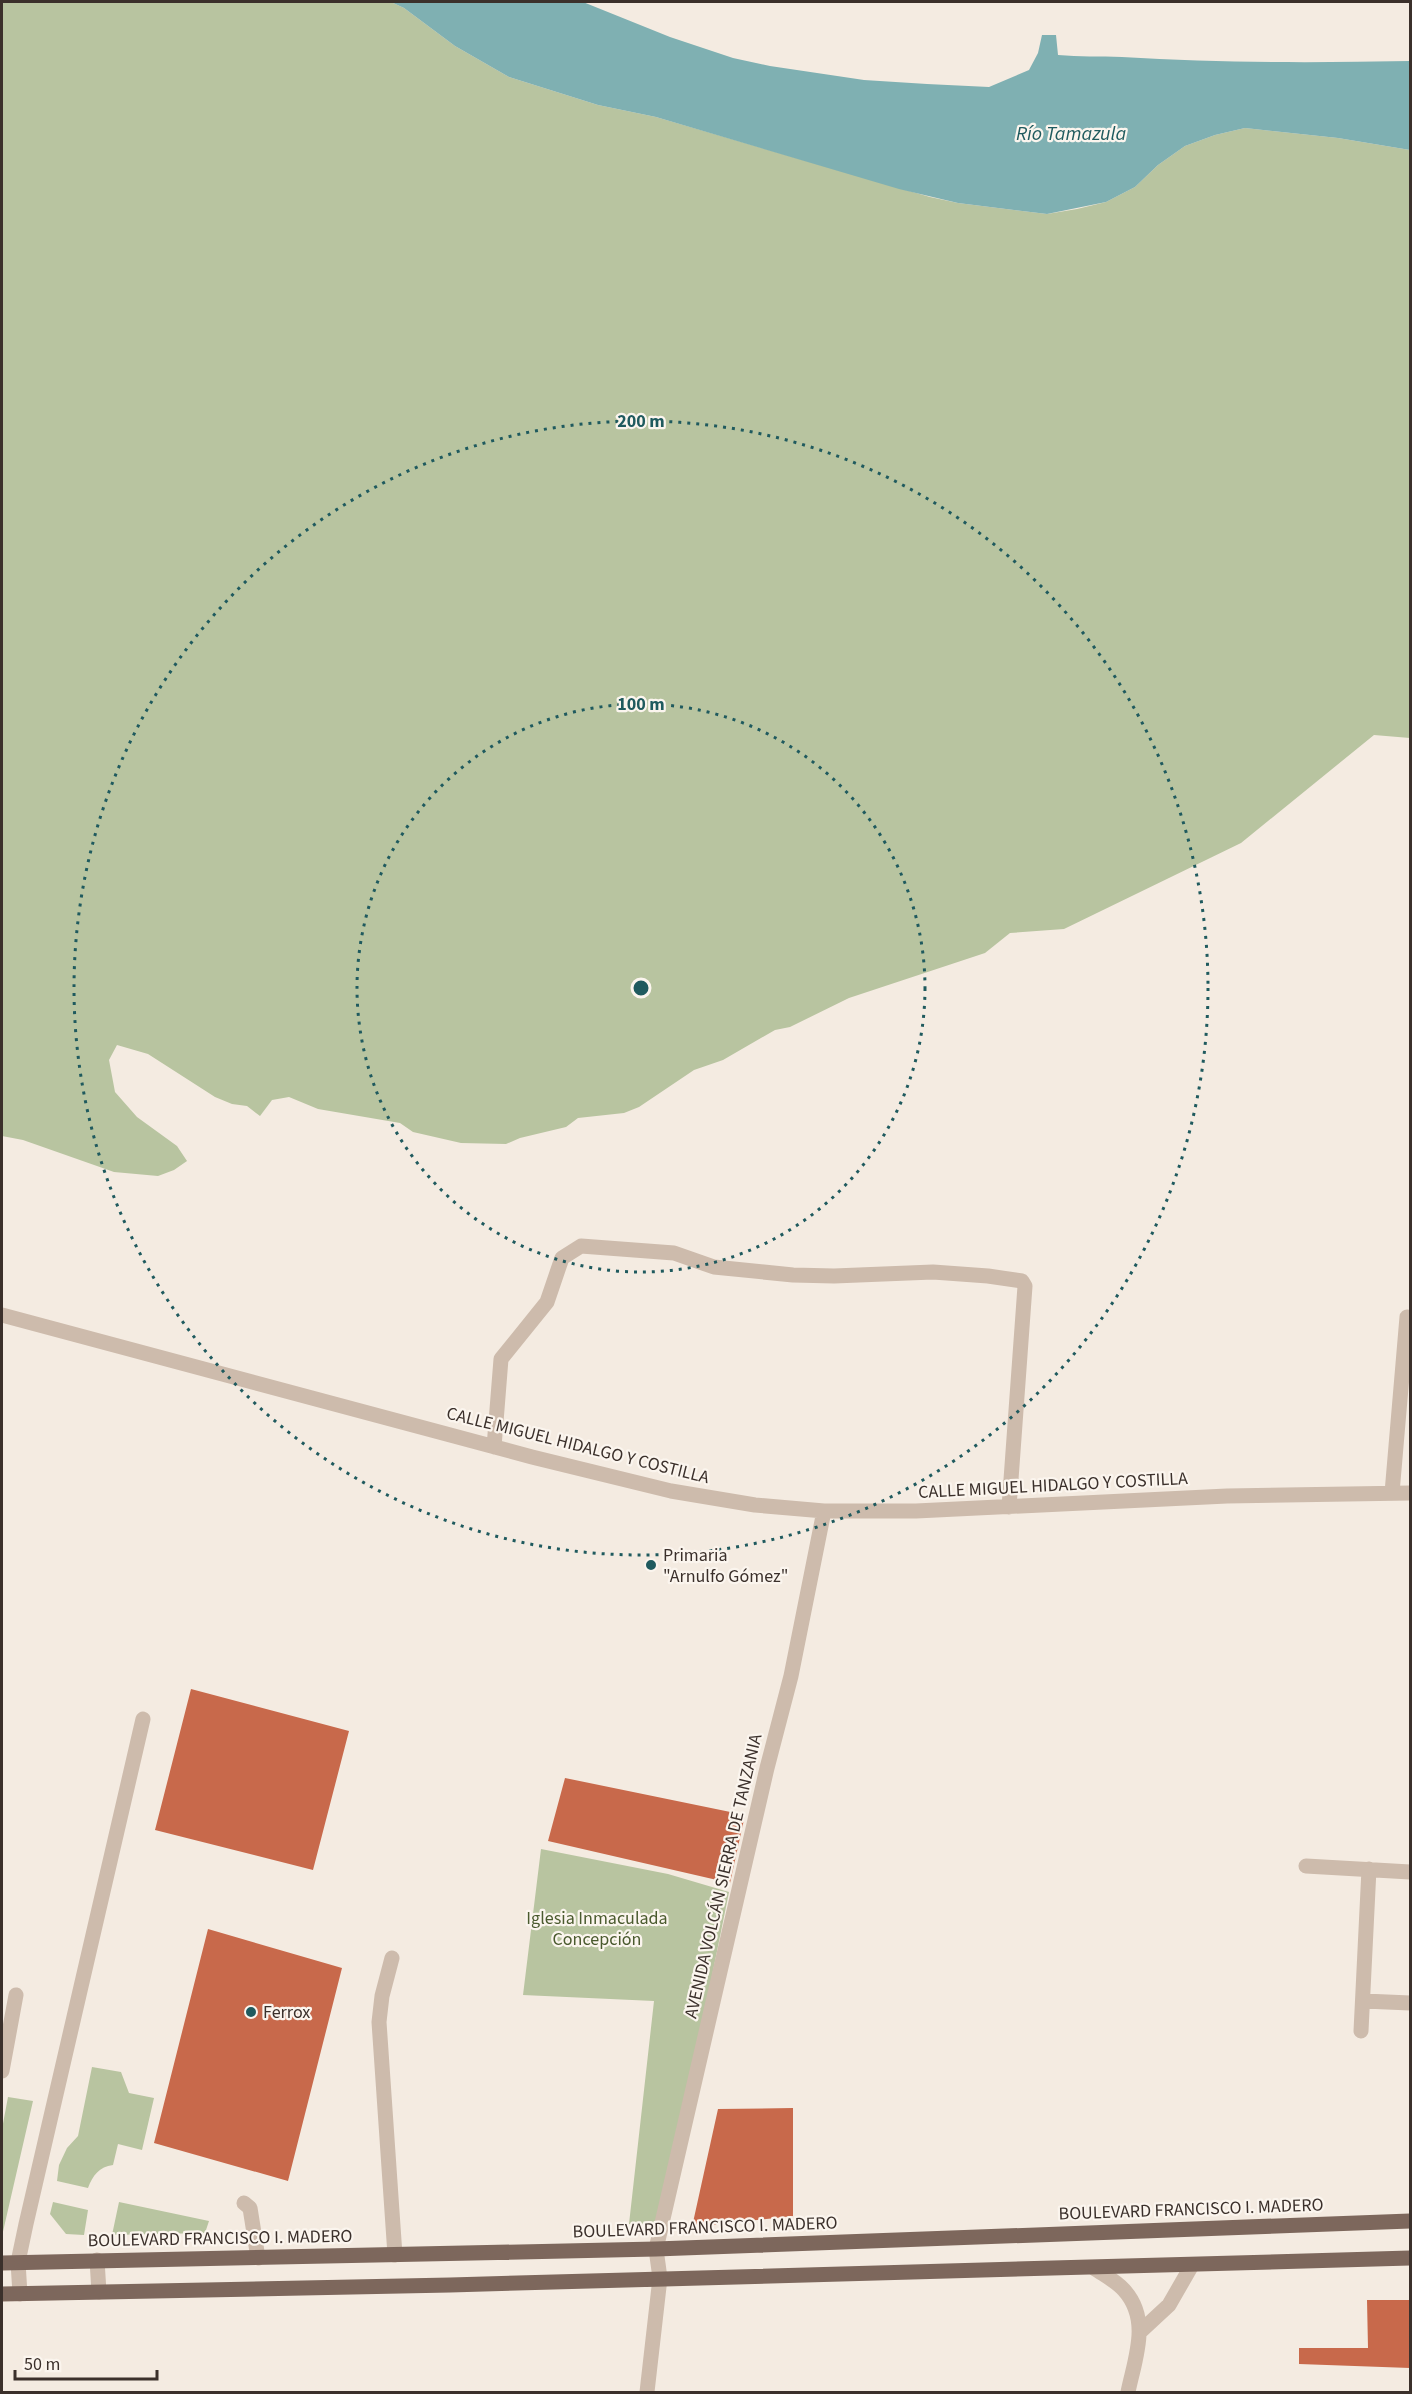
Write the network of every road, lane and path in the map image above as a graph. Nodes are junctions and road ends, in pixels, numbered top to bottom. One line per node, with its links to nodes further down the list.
1 (2, 1315): 3 (street, CALLE MIGUEL HIDALGO Y COSTILLA)
2 (1407, 1317): 4 (street)
3 (494, 1447): 6 (street); 7 (street, CALLE MIGUEL HIDALGO Y COSTILLA)
4 (1392, 1493): 5 (street, CALLE MIGUEL HIDALGO Y COSTILLA); 6 (street, CALLE MIGUEL HIDALGO Y COSTILLA)
5 (1410, 1493)
6 (1010, 1507): 7 (street, CALLE MIGUEL HIDALGO Y COSTILLA)
7 (824, 1511): 20 (street, AVENIDA VOLCÁN SIERRA DE TANZANIA)
8 (143, 1719): 25 (street)
9 (1306, 1866): 10 (street)
10 (1369, 1869): 11 (street); 14 (street)
11 (1410, 1872)
12 (392, 1958): 21 (street)
13 (16, 1995): 17 (street)
14 (1364, 2001): 15 (street); 16 (street)
15 (1410, 2003)
16 (1361, 2031)
17 (2, 2071)
18 (244, 2203): 22 (street)
19 (1410, 2221): 20 (main road, BOULEVARD FRANCISCO I. MADERO)
20 (656, 2249): 21 (main road, BOULEVARD FRANCISCO I. MADERO); 29 (street)
21 (395, 2255): 22 (main road, BOULEVARD FRANCISCO I. MADERO)
22 (258, 2258): 24 (main road, BOULEVARD FRANCISCO I. MADERO)
23 (1410, 2258): 27 (main road)
24 (97, 2260): 25 (main road, BOULEVARD FRANCISCO I. MADERO); 30 (street)
25 (18, 2262): 26 (main road, BOULEVARD FRANCISCO I. MADERO); 32 (street)
26 (2, 2263)
27 (1192, 2265): 28 (main road); 33 (street)
28 (1094, 2268): 29 (main road); 33 (street)
29 (660, 2278): 30 (main road); 34 (street)
30 (99, 2292): 32 (main road)
31 (2, 2294): 32 (main road)
32 (20, 2294)
33 (1141, 2331): 35 (street)
34 (647, 2392)
35 (1128, 2392)

